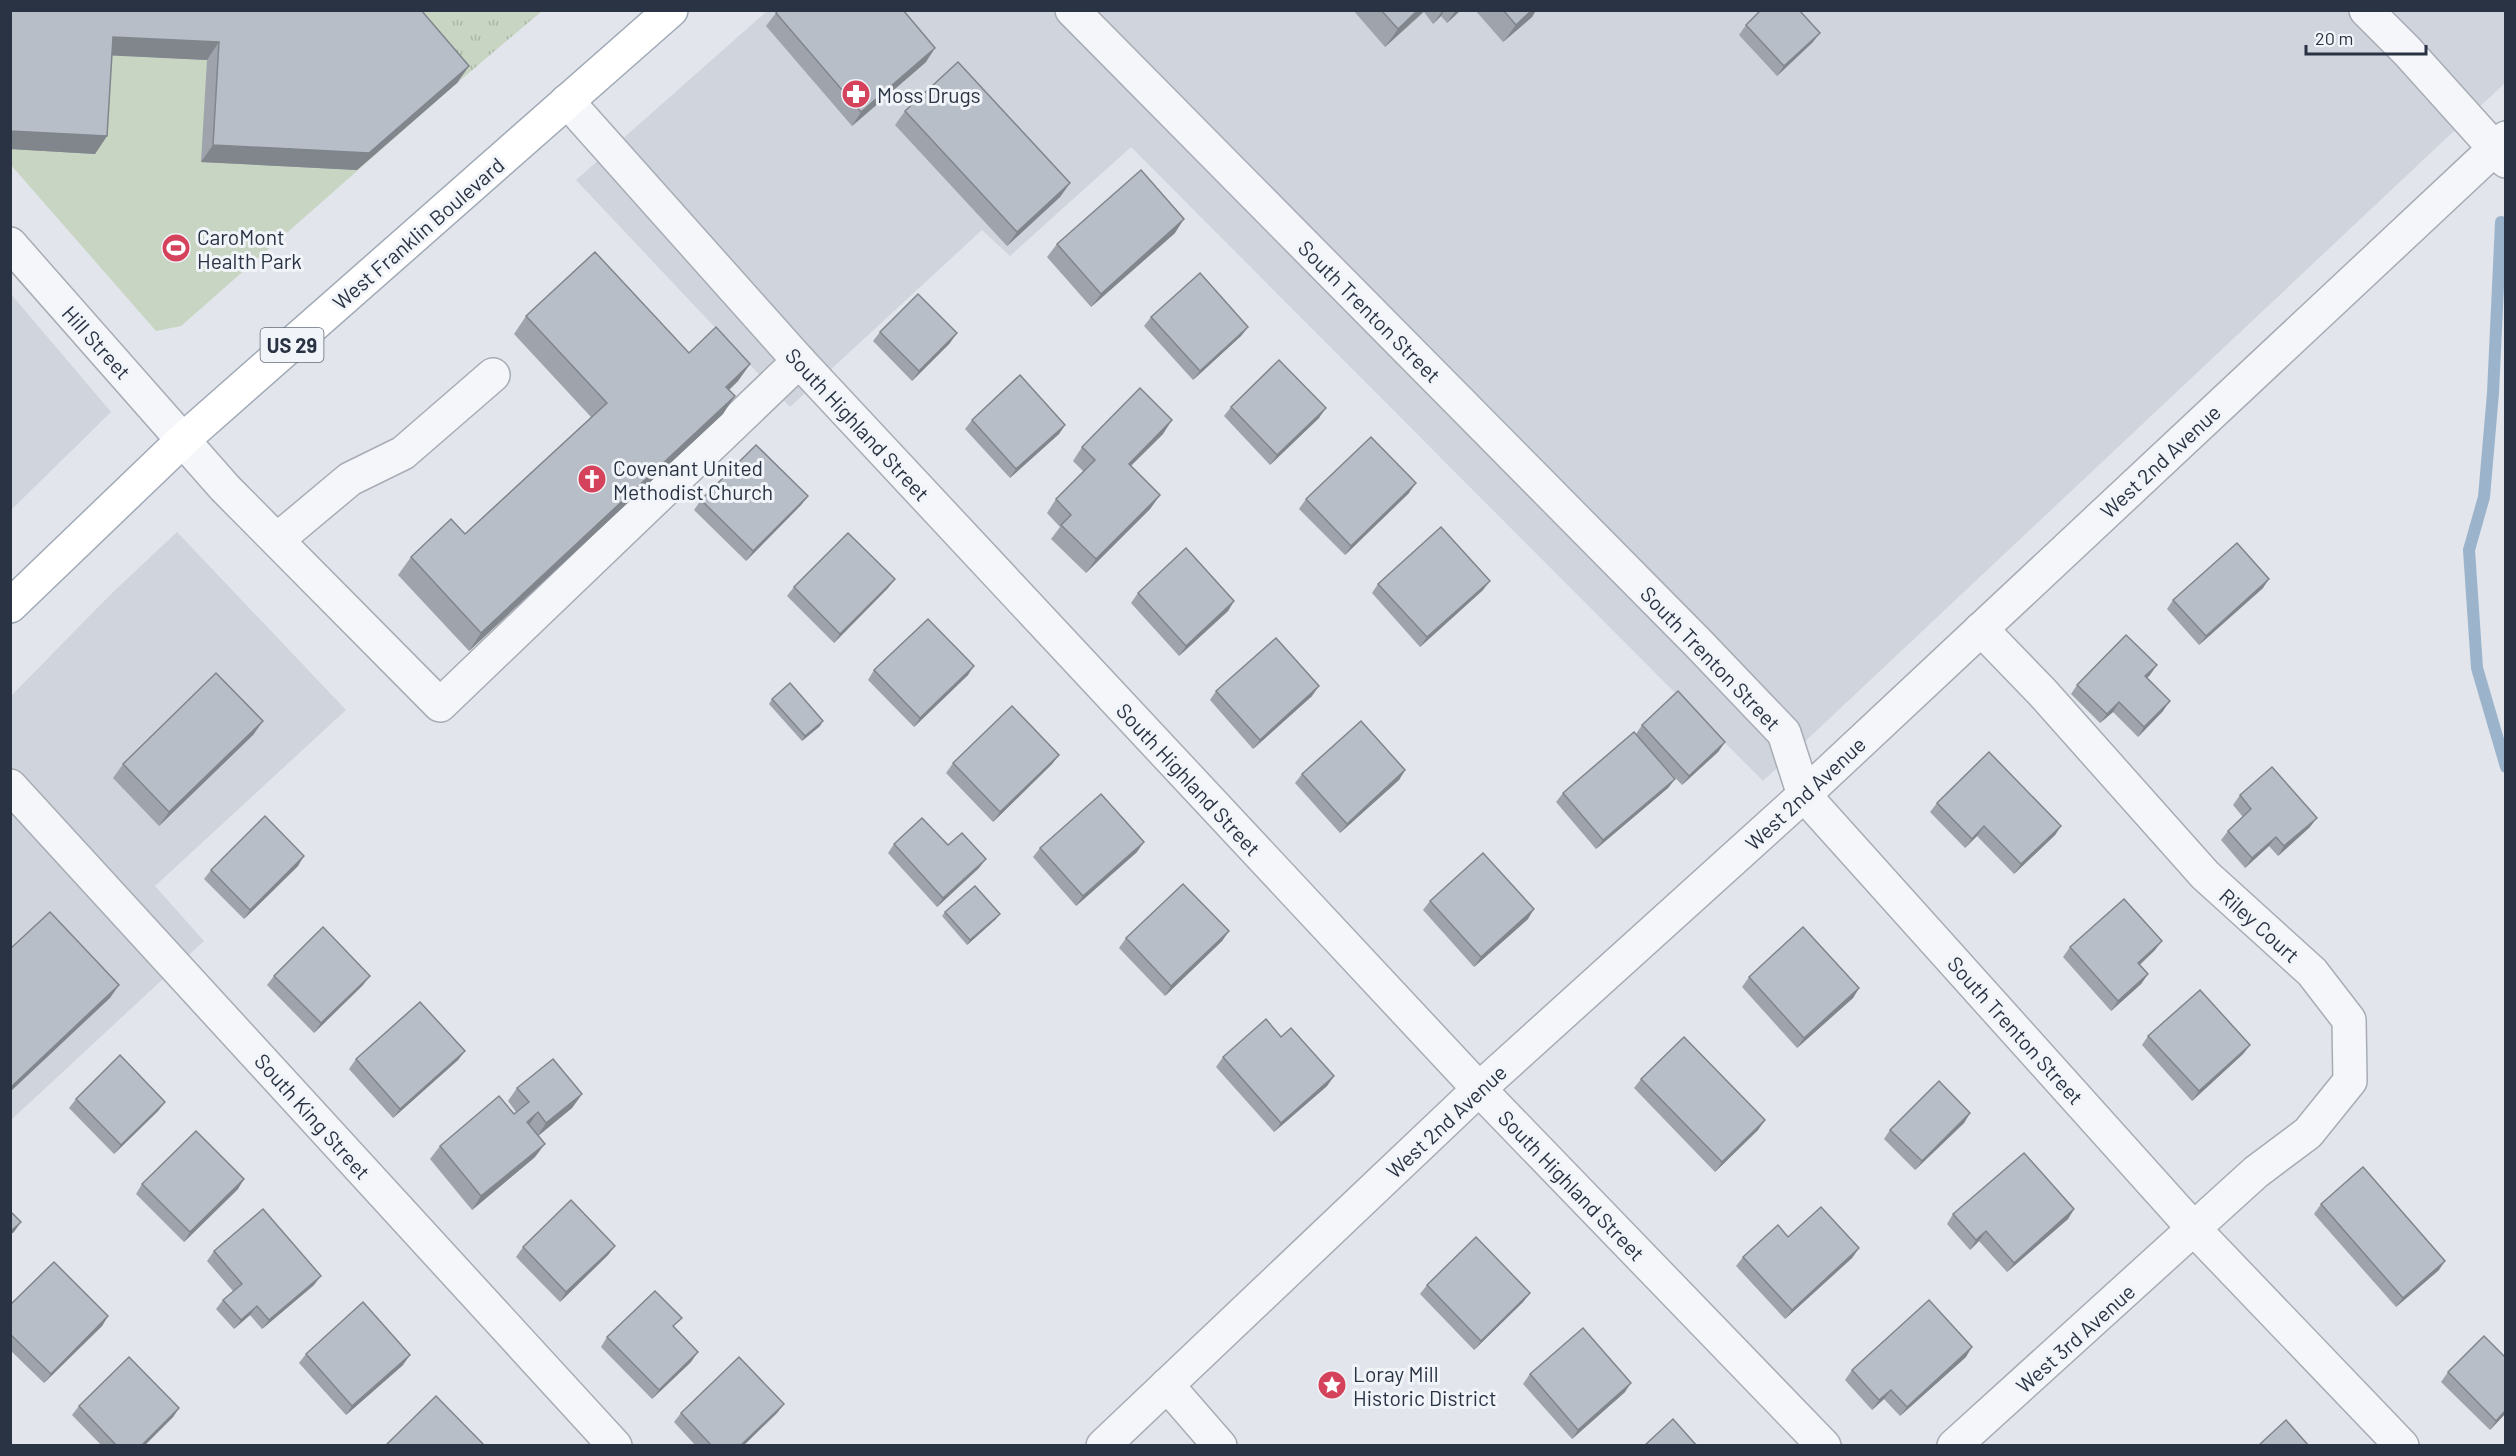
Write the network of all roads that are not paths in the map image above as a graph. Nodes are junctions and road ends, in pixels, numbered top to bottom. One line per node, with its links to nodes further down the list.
1 (671, 10): 4 (main road, West Franklin Boulevard / US 29)
2 (1072, 10): 14 (street, South Trenton Street)
3 (2366, 10): 5 (street)
4 (567, 101): 7 (street, South Highland Street); 9 (main road, West Franklin Boulevard / US 29)
5 (2502, 149): 12 (street, West 2nd Avenue)
6 (10, 244): 9 (street, Hill Street)
7 (799, 361): 10 (street, Hill Street); 15 (street, South Highland Street)
8 (493, 375): 10 (street)
9 (184, 439): 10 (street, Hill Street); 11 (main road, West Franklin Boulevard / US 29)
10 (277, 540)
11 (10, 606)
12 (1981, 629): 14 (street, West 2nd Avenue); 16 (street, Riley Court)
13 (10, 786): 18 (street, South King Street)
14 (1804, 795): 15 (street, West 2nd Avenue); 16 (street, South Trenton Street)
15 (1479, 1089): 17 (street, West 2nd Avenue); 21 (street, South Highland Street)
16 (2195, 1230): 22 (street, West 3rd Avenue); 23 (street, South Trenton Street)
17 (1167, 1385): 19 (street, West 2nd Avenue); 20 (street)
18 (615, 1446)
19 (1102, 1446)
20 (1220, 1446)
21 (1824, 1446)
22 (1954, 1446)
23 (2402, 1446)

